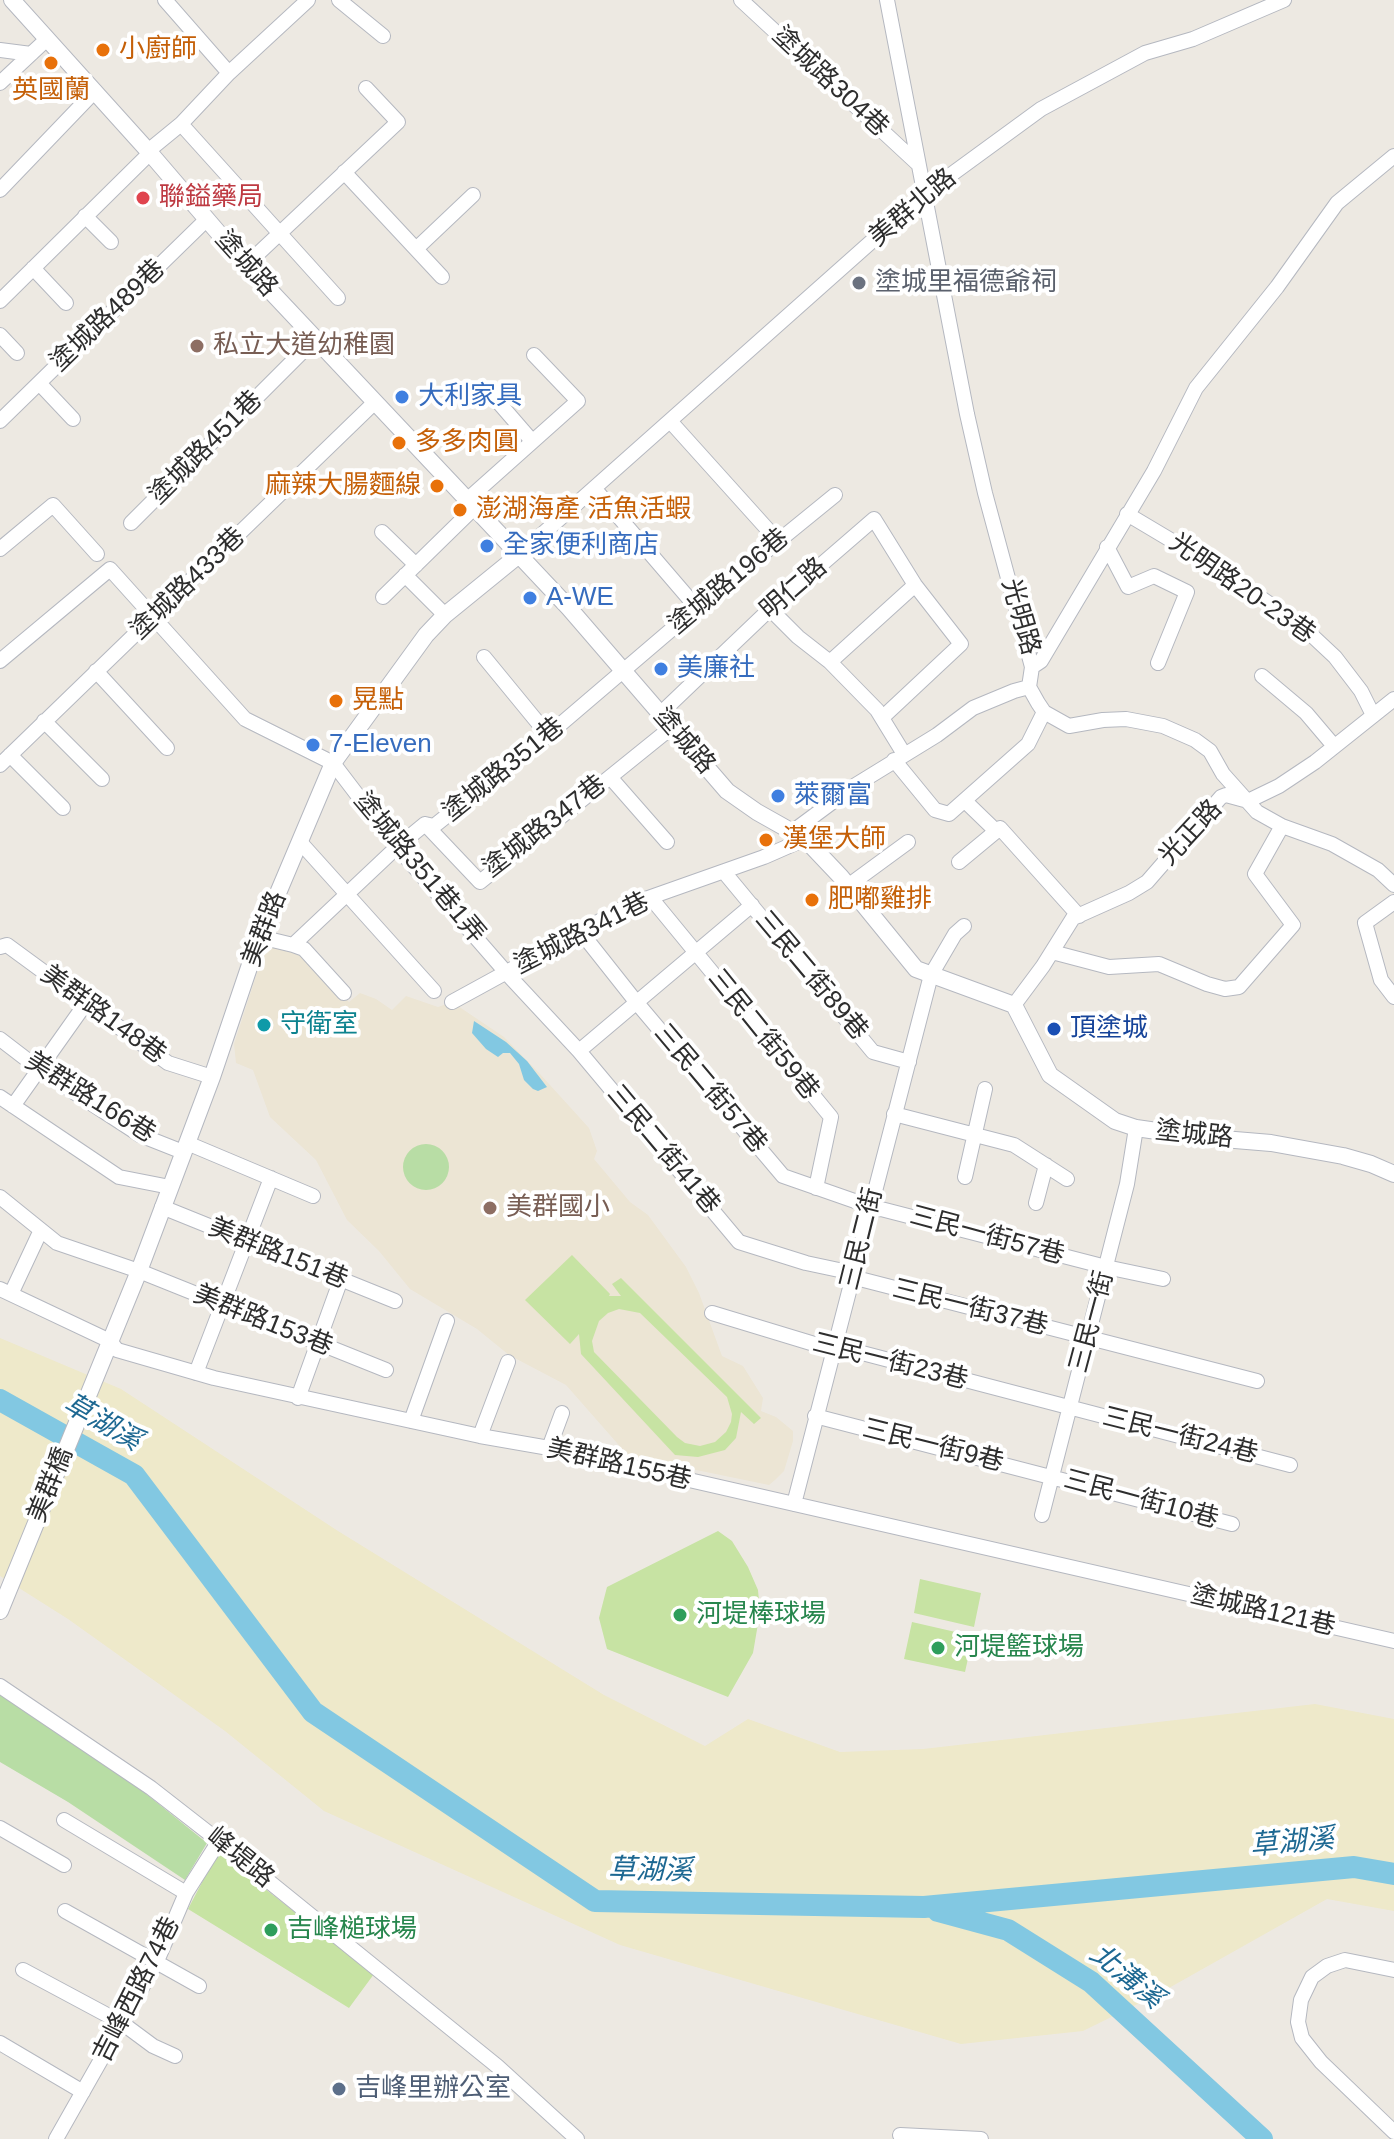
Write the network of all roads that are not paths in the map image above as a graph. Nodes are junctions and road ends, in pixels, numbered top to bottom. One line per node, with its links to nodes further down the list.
1 (12, 0): 9 (street, 塗城路)
2 (165, 0): 12 (street)
3 (308, 0): 12 (street)
4 (339, 0): 8 (street)
5 (741, 0): 19 (street, 塗城路304巷)
6 (887, 0): 19 (street, 光明路)
7 (1284, 0): 22 (street, 美群北路)
8 (383, 36)
9 (47, 39): 11 (street); 15 (street, 塗城路)
10 (0, 50): 11 (street)
11 (31, 54): 13 (street)
12 (229, 73): 16 (street)
13 (0, 83)
14 (366, 88): 20 (street)
15 (95, 91): 17 (street, 塗城路); 21 (street)
16 (181, 124): 17 (street); 26 (street)
17 (149, 152): 24 (street); 25 (street, 塗城路)
18 (1394, 156): 49 (street, 光明路)
19 (918, 164): 22 (street, 光明路)
20 (344, 172): 26 (street); 28 (street)
21 (0, 190)
22 (926, 193): 44 (street, 美群北路); 68 (street, 光明路)
23 (473, 195): 28 (street)
24 (85, 216): 27 (street); 30 (street)
25 (206, 220): 29 (street, 塗城路); 39 (street, 塗城路489巷)
26 (279, 233): 29 (street); 32 (street)
27 (111, 242)
28 (416, 249): 31 (street)
29 (246, 265): 36 (street, 塗城路)
30 (33, 268): 33 (street); 34 (street)
31 (442, 277)
32 (338, 298)
33 (0, 301)
34 (66, 303)
35 (0, 335): 37 (street)
36 (315, 339): 41 (street, 塗城路); 50 (street, 塗城路451巷)
37 (17, 353)
38 (534, 355): 45 (street)
39 (39, 383): 42 (street, 塗城路489巷); 43 (street)
40 (493, 396): 45 (street)
41 (375, 402): 48 (street, 塗城路); 63 (street, 塗城路433巷)
42 (5, 416)
43 (73, 419)
44 (670, 421): 46 (street, 美群北路); 52 (street)
45 (532, 441): 48 (street)
46 (594, 488): 56 (street, 美群北路); 60 (street)
47 (835, 495): 52 (street, 塗城路196巷)
48 (471, 504): 56 (street, 塗城路); 57 (street)
49 (1127, 514): 53 (street, 光明路); 75 (street, 光明路20-23巷)
50 (131, 523)
51 (382, 532): 57 (street)
52 (778, 541): 60 (street, 塗城路196巷)
53 (1107, 547): 67 (street); 68 (street, 光明路)
54 (0, 549): 55 (street)
55 (97, 554)
56 (520, 554): 62 (street, 美群路); 70 (street, 塗城路)
57 (410, 570): 59 (street); 62 (street)
58 (915, 585): 61 (street, 明仁路); 66 (street); 76 (street)
59 (383, 597)
60 (697, 608): 70 (street, 塗城路196巷)
61 (770, 609): 66 (street); 78 (street, 明仁路)
62 (445, 615): 84 (street, 美群路)
63 (154, 618): 65 (street); 69 (street, 塗城路433巷); 84 (street)
64 (484, 657): 79 (street)
65 (0, 661)
66 (830, 662): 76 (street)
67 (1158, 663)
68 (1032, 667): 72 (street)
69 (96, 671): 77 (street, 塗城路433巷); 81 (street)
70 (625, 672): 78 (street, 塗城路); 79 (street, 塗城路351巷)
71 (1262, 676): 80 (street)
72 (1029, 687): 74 (street); 82 (street)
73 (1394, 699): 75 (street, 光正路)
74 (1044, 712): 87 (street); 88 (street)
75 (1373, 715): 80 (street, 光正路)
76 (883, 717): 82 (street)
77 (44, 721): 83 (street, 塗城路433巷); 86 (street)
78 (666, 721): 85 (street, 塗城路347巷); 93 (street, 塗城路)
79 (548, 735): 90 (street, 塗城路351巷)
80 (1334, 746): 88 (street, 光正路)
81 (167, 748)
82 (899, 757): 87 (street); 93 (street)
83 (5, 760): 89 (street)
84 (333, 763): 94 (street, 美群路); 97 (street, 塗城路351巷1弄)
85 (610, 777): 90 (street, 塗城路347巷); 95 (street)
86 (102, 779)
87 (965, 801): 92 (street)
88 (1249, 801): 91 (street); 106 (street, 光正路)
89 (63, 808)
90 (425, 824): 97 (street, 塗城路351巷)
91 (1282, 826): 100 (street); 112 (street)
92 (996, 831): 98 (street); 106 (street)
93 (798, 835): 99 (street, 塗城路341巷); 101 (street, 塗城路)
94 (300, 842): 102 (street); 109 (street, 美群路)
95 (667, 842)
96 (908, 842): 101 (street)
97 (397, 847): 102 (street, 塗城路351巷); 114 (street, 塗城路351巷1弄)
98 (959, 862)
99 (724, 872): 103 (street, 塗城路341巷); 105 (street, 三民二街89巷)
100 (1394, 885)
101 (848, 886): 115 (street, 塗城路)
102 (346, 893): 110 (street, 塗城路351巷); 116 (street)
103 (651, 898): 108 (street, 塗城路341巷); 113 (street, 三民二街59巷)
104 (1394, 902): 118 (street)
105 (752, 905): 113 (street); 125 (street, 三民二街89巷)
106 (1079, 916): 112 (street, 光正路)
107 (957, 928): 115 (street, 三民二街)
108 (580, 931): 114 (street, 塗城路341巷); 121 (street, 三民二街57巷)
109 (260, 937): 110 (street); 127 (street, 美群路)
110 (293, 945): 117 (street)
111 (0, 947): 120 (street, 美群路148巷)
112 (1052, 952): 122 (street, 光正路)
113 (696, 953): 121 (street); 141 (street, 三民二街59巷)
114 (506, 972): 119 (street, 塗城路341巷); 124 (street, 三民二街41巷)
115 (931, 975): 122 (street, 塗城路); 125 (street, 三民二街)
116 (434, 991)
117 (344, 993)
118 (1394, 997)
119 (452, 1002)
120 (86, 1003): 126 (street); 127 (street, 美群路148巷)
121 (637, 1003): 124 (street); 141 (street, 三民二街57巷)
122 (1014, 1005): 132 (street, 塗城路)
123 (0, 1039): 126 (street, 美群路166巷)
124 (579, 1051): 151 (street, 三民二街41巷)
125 (909, 1062): 131 (street, 三民二街)
126 (39, 1069): 130 (street); 134 (street, 美群路166巷)
127 (212, 1077): 134 (street, 美群路)
128 (985, 1089): 133 (street)
129 (0, 1097): 130 (street)
130 (13, 1106): 140 (street)
131 (894, 1114): 133 (street); 146 (street, 三民二街)
132 (1136, 1128): 136 (street, 塗城路); 149 (street, 三民一街)
133 (974, 1135): 135 (street); 137 (street)
134 (185, 1148): 138 (street, 美群路166巷); 140 (street, 美群路)
135 (1046, 1165): 139 (street); 144 (street)
136 (1394, 1174)
137 (965, 1177)
138 (271, 1178): 142 (street, 美群路166巷); 148 (street)
139 (1067, 1179)
140 (170, 1187): 145 (street, 美群路)
141 (816, 1188): 146 (street, 三民二街57巷)
142 (313, 1196)
143 (0, 1197): 147 (street, 美群路153巷)
144 (1036, 1203)
145 (162, 1207): 148 (street, 美群路151巷); 150 (street, 美群路)
146 (869, 1208): 149 (street, 三民一街57巷); 151 (street, 三民二街)
147 (41, 1230): 150 (street, 美群路153巷); 154 (street)
148 (247, 1242): 152 (street, 美群路151巷); 156 (street)
149 (1106, 1267): 153 (street, 三民一街57巷); 159 (street, 三民一街)
150 (139, 1271): 156 (street, 美群路153巷); 160 (street, 美群路)
151 (853, 1275): 159 (street, 三民一街37巷); 162 (street, 三民二街)
152 (341, 1279): 155 (street, 美群路151巷); 161 (street)
153 (1163, 1279)
154 (5, 1292): 160 (street, 美群路155巷)
155 (395, 1301)
156 (223, 1305): 161 (street, 美群路153巷); 166 (street)
157 (712, 1313): 162 (street, 三民一街23巷)
158 (447, 1321): 172 (street)
159 (1089, 1338): 167 (street, 三民一街37巷); 169 (street, 三民一街)
160 (110, 1341): 163 (street, 美群路); 166 (street, 美群路155巷)
161 (317, 1343): 165 (street, 美群路153巷); 168 (street)
162 (834, 1350): 169 (street, 三民一街23巷); 171 (street, 三民二街)
163 (102, 1360): 181 (street, 美群橋)
164 (508, 1362): 173 (street)
165 (386, 1370)
166 (196, 1373): 168 (street, 美群路155巷)
167 (1257, 1381)
168 (298, 1398): 172 (street, 美群路155巷)
169 (1069, 1408): 175 (street, 三民一街24巷); 176 (street, 三民一街)
170 (562, 1413): 174 (street)
171 (815, 1416): 176 (street, 三民一街9巷); 177 (street, 三民二街)
172 (411, 1421): 173 (street, 美群路155巷)
173 (480, 1436): 174 (street, 美群路155巷)
174 (549, 1448): 177 (street, 美群路155巷)
175 (1290, 1465)
176 (1050, 1476): 178 (street, 三民一街); 179 (street, 三民一街10巷)
177 (794, 1504): 180 (street, 美群路155巷)
178 (1042, 1515)
179 (1232, 1524)
180 (1132, 1582): 182 (street, 塗城路121巷)
181 (0, 1611)
182 (1394, 1641)
183 (0, 1686): 186 (street, 峰堤路)
184 (64, 1820): 188 (street)
185 (0, 1828): 187 (street)
186 (219, 1841): 188 (street, 吉峰西路74巷); 201 (street, 峰堤路)
187 (64, 1865)
188 (186, 1893): 190 (street, 吉峰西路74巷)
189 (65, 1911): 190 (street)
190 (157, 1961): 193 (street); 194 (street, 吉峰西路74巷)
191 (23, 1970): 194 (street)
192 (1394, 1970): 198 (street)
193 (199, 1986)
194 (122, 2023): 196 (street); 197 (street, 吉峰西路74巷)
195 (0, 2043): 197 (street)
196 (175, 2056)
197 (83, 2092): 200 (street, 吉峰西路74巷)
198 (1394, 2132)
199 (900, 2135): 202 (street)
200 (56, 2139)
201 (577, 2139)
202 (981, 2139)

